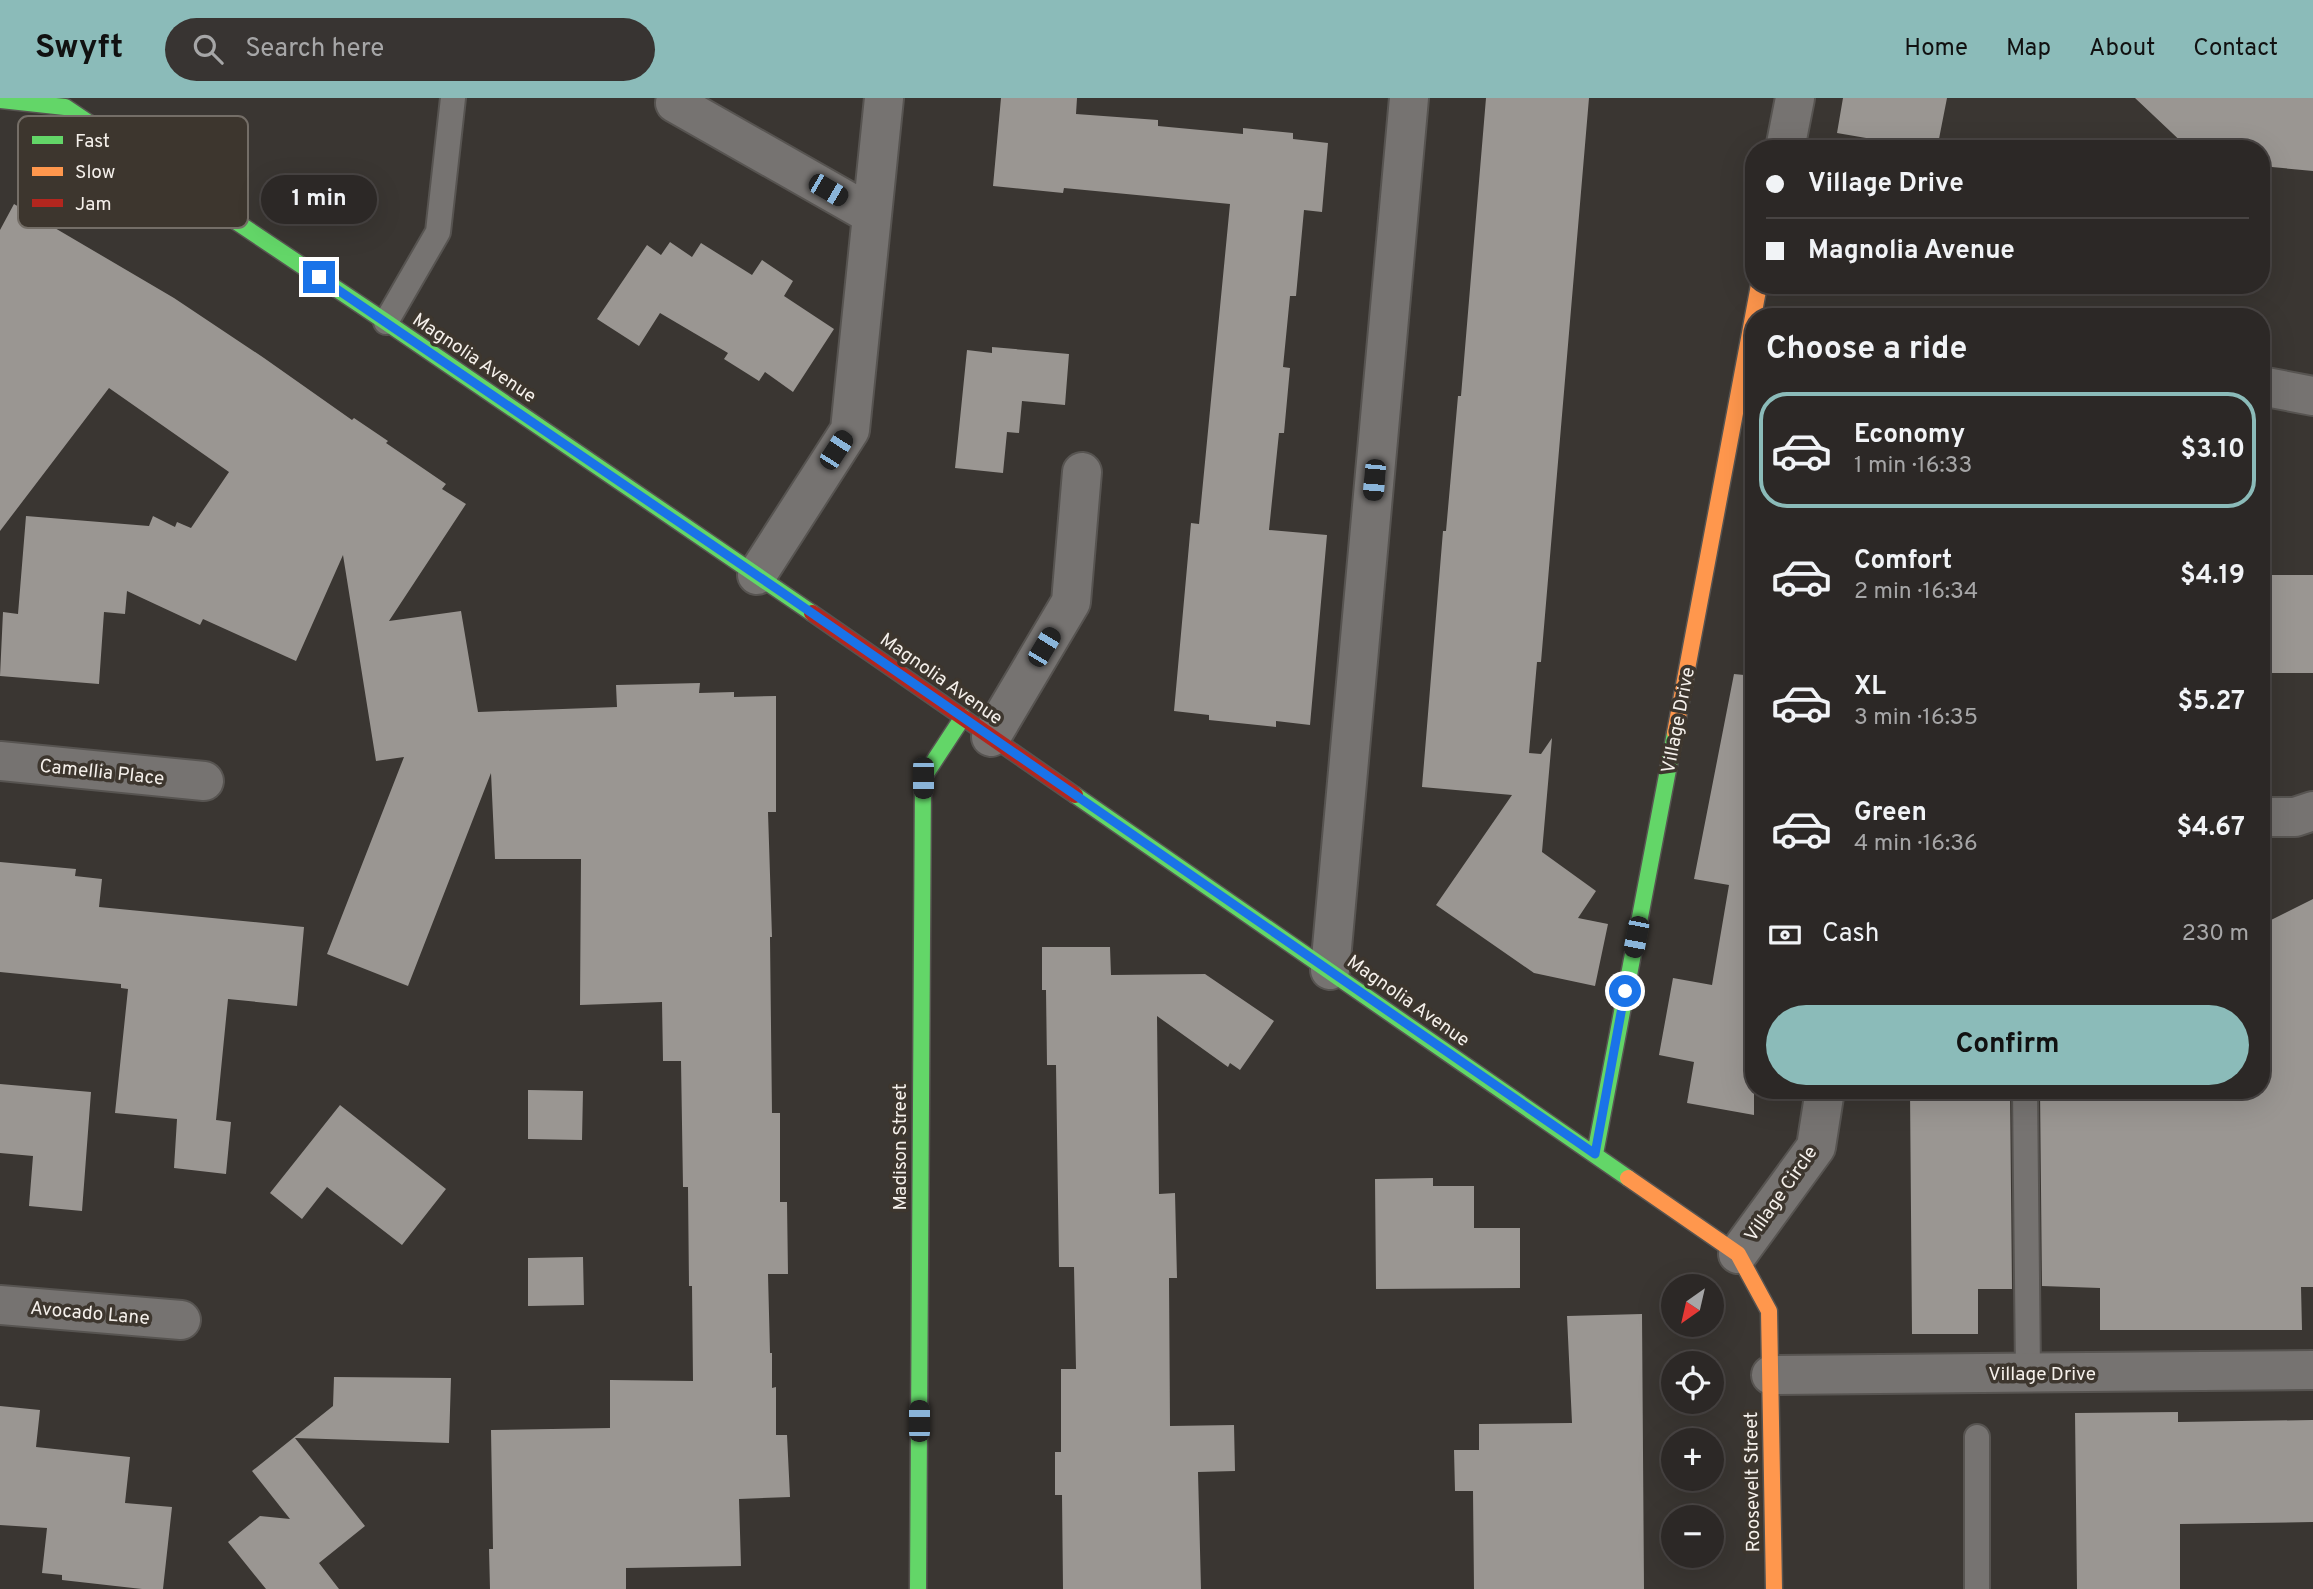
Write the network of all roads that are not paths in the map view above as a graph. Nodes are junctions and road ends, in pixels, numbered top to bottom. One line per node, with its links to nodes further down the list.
1 (453, 98): 12 (lane)
2 (884, 98): 10 (street)
3 (1409, 98): 23 (street)
4 (1795, 98): 9 (street)
5 (0, 100): 6 (main road, Magnolia Avenue)
6 (65, 103): 8 (main road, Magnolia Avenue)
7 (675, 103): 10 (street)
8 (84, 116)
9 (1787, 140)
10 (872, 215): 17 (street)
11 (248, 227): 12 (main road, Magnolia Avenue)
12 (386, 321): 17 (main road, Magnolia Avenue)
13 (1745, 359): 26 (main road, Village Drive)
14 (2270, 388): 15 (street)
15 (2313, 396)
16 (1082, 472): 18 (street)
17 (757, 575): 18 (main road, Magnolia Avenue)
18 (977, 727): 23 (main road, Magnolia Avenue); 34 (main road, Madison Street)
19 (0, 761): 20 (street, Camellia Place)
20 (204, 781)
21 (2313, 811): 22 (street)
22 (2270, 817)
23 (1330, 970): 26 (main road, Magnolia Avenue)
24 (1824, 1099): 27 (street, Village Circle)
25 (2025, 1099): 31 (lane)
26 (1595, 1154): 27 (main road, Magnolia Avenue)
27 (1738, 1254): 32 (main road, Magnolia Avenue)
28 (0, 1305): 29 (street, Avocado Lane)
29 (181, 1320)
30 (2313, 1370): 31 (street, Village Drive)
31 (2028, 1373): 32 (street, Village Drive)
32 (1771, 1375): 35 (main road, Roosevelt Street)
33 (1978, 1437): 36 (lane)
34 (918, 1589)
35 (1774, 1589)
36 (1977, 1589)

